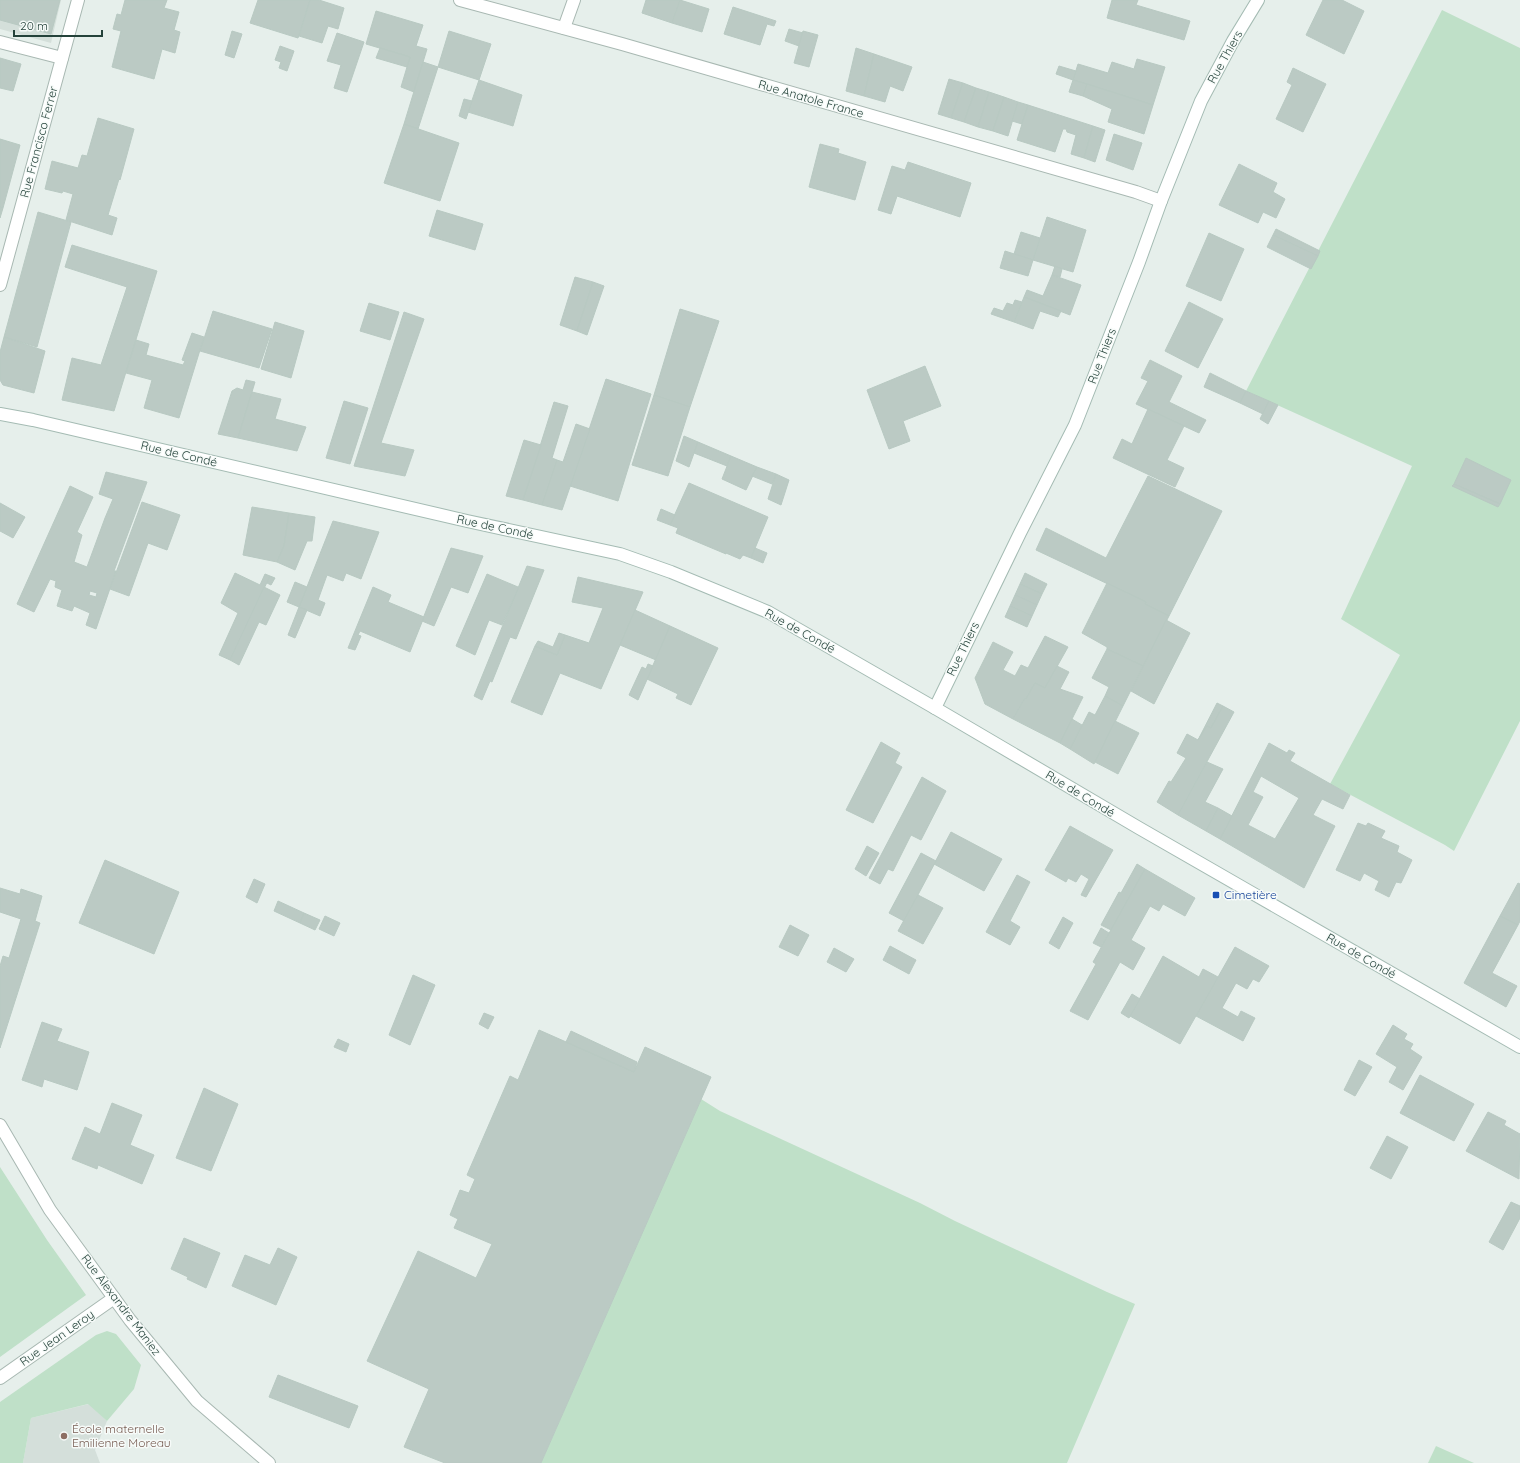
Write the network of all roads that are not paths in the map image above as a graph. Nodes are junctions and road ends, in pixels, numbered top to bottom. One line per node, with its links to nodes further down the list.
1 (78, 0): 7 (street, Rue Francisco Ferrer)
2 (460, 0): 5 (street, Rue Anatole France)
3 (574, 0): 5 (street)
4 (1258, 0): 8 (street, Rue Thiers)
5 (564, 28): 8 (street, Rue Anatole France)
6 (0, 42): 7 (street)
7 (62, 58): 9 (street, Rue Francisco Ferrer)
8 (1161, 201): 11 (street, Rue Thiers)
9 (0, 285)
10 (0, 414): 11 (street, Rue de Condé)
11 (935, 708): 12 (street, Rue de Condé)
12 (1520, 1047)
13 (0, 1124): 14 (street, Rue Alexandre Maniez)
14 (114, 1298): 15 (street, Rue Jean Leroy); 16 (street, Rue Alexandre Maniez)
15 (0, 1378)
16 (269, 1463)

